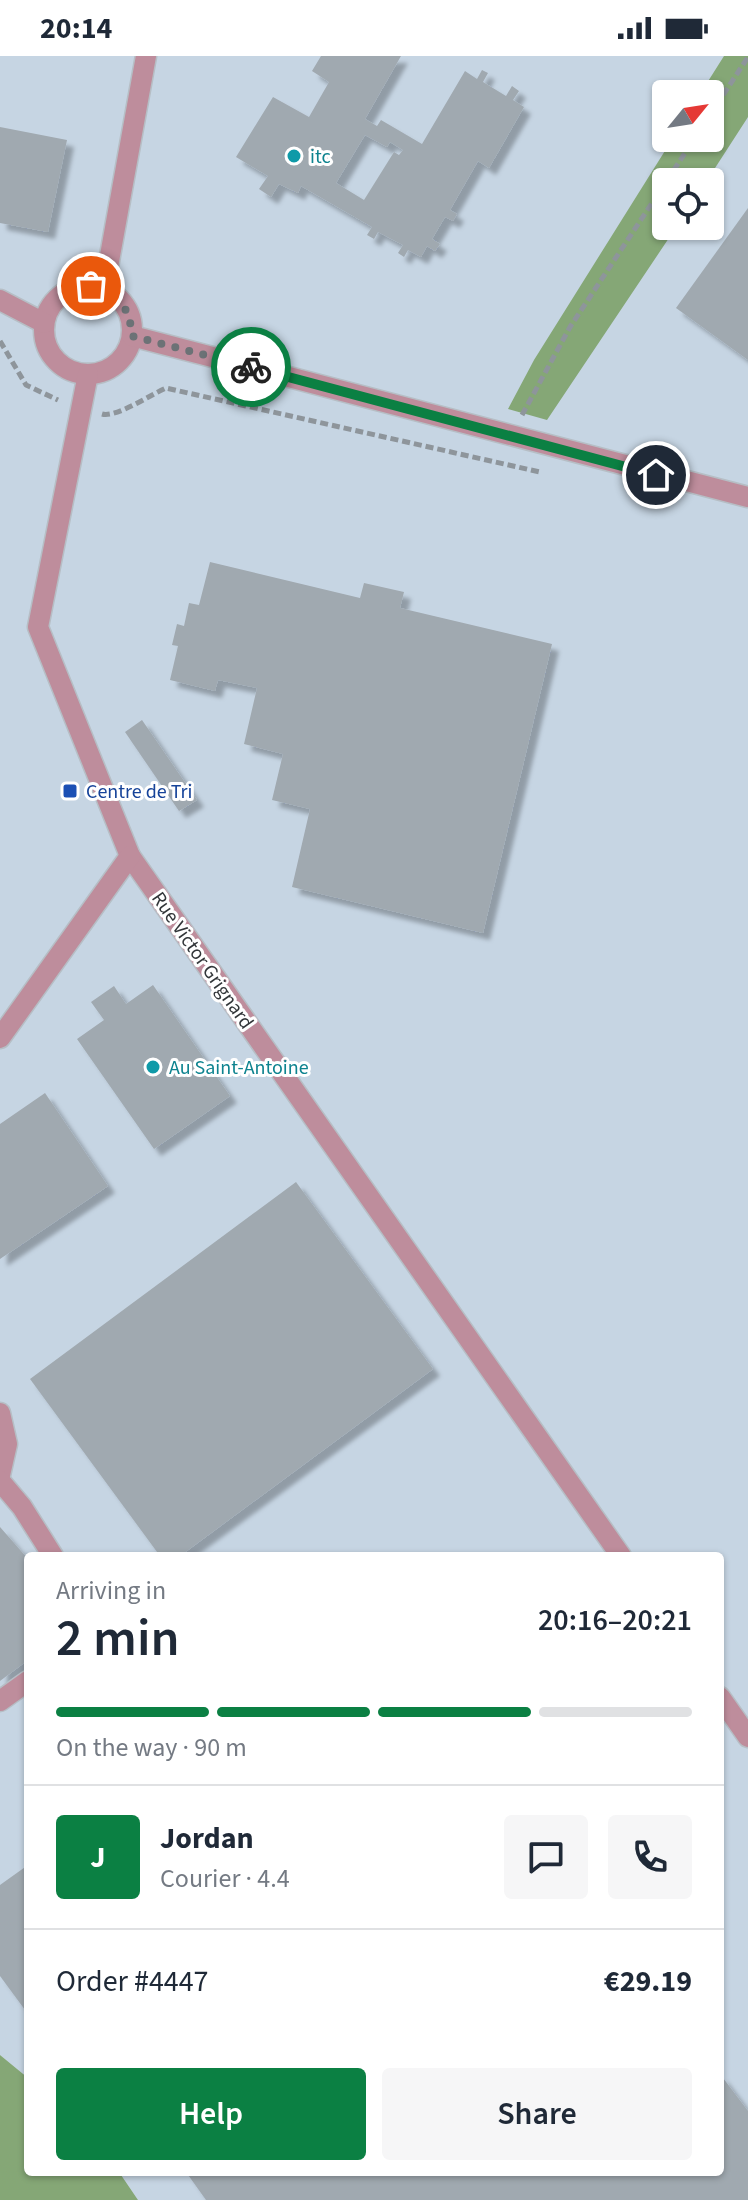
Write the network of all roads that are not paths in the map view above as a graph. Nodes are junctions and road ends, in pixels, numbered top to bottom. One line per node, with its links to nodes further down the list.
1 (146, 56): 2 (street)
2 (104, 289): 4 (street); 5 (street)
3 (0, 300): 4 (street)
4 (44, 323): 6 (street)
5 (132, 336): 6 (street); 7 (street)
6 (88, 374): 8 (street, Rue Victor Grignard)
7 (748, 497)
8 (130, 856): 9 (street); 14 (street, Rue Victor Grignard)
9 (0, 1038)
10 (0, 1413): 11 (street)
11 (0, 1475)
12 (0, 1481): 13 (street)
13 (50, 1552)
14 (618, 1552)
15 (24, 1684): 16 (street)
16 (0, 1701)
17 (724, 1703): 18 (street)
18 (748, 1737)

